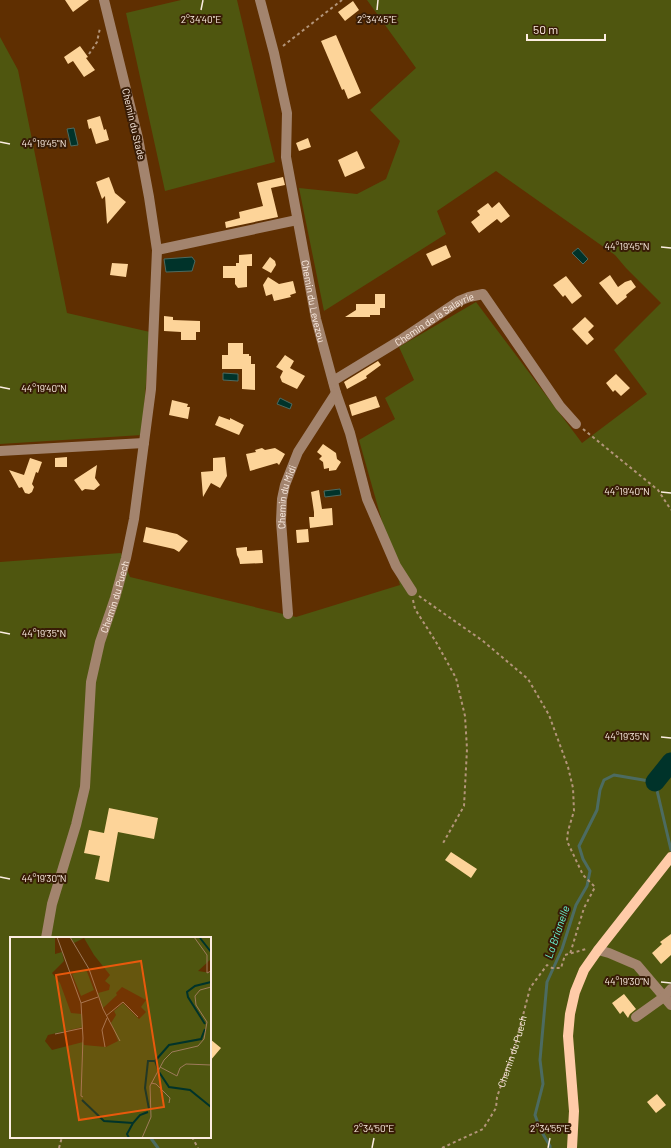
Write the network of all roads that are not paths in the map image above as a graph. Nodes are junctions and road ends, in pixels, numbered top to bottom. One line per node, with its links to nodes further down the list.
1 (104, 0): 4 (street, Chemin du Stade)
2 (260, 0): 3 (street, Chemin du Levezou)
3 (297, 220): 4 (street); 5 (street, Chemin du Levezou)
4 (157, 250): 8 (street, Chemin du Puech)
5 (334, 381): 6 (street, Chemin du Levezou); 7 (street, Chemin de la Salayrie)
6 (336, 393): 10 (street, Chemin du Levezou); 11 (street, Chemin du Midi)
7 (576, 424)
8 (144, 443): 9 (street); 13 (street, Chemin du Puech)
9 (0, 451)
10 (412, 591)
11 (288, 614)
12 (669, 859): 14 (main road)
13 (46, 937)
14 (598, 950): 16 (street); 18 (main road)
15 (671, 989): 16 (street)
16 (668, 1001): 17 (street)
17 (636, 1017)
18 (572, 1148)

